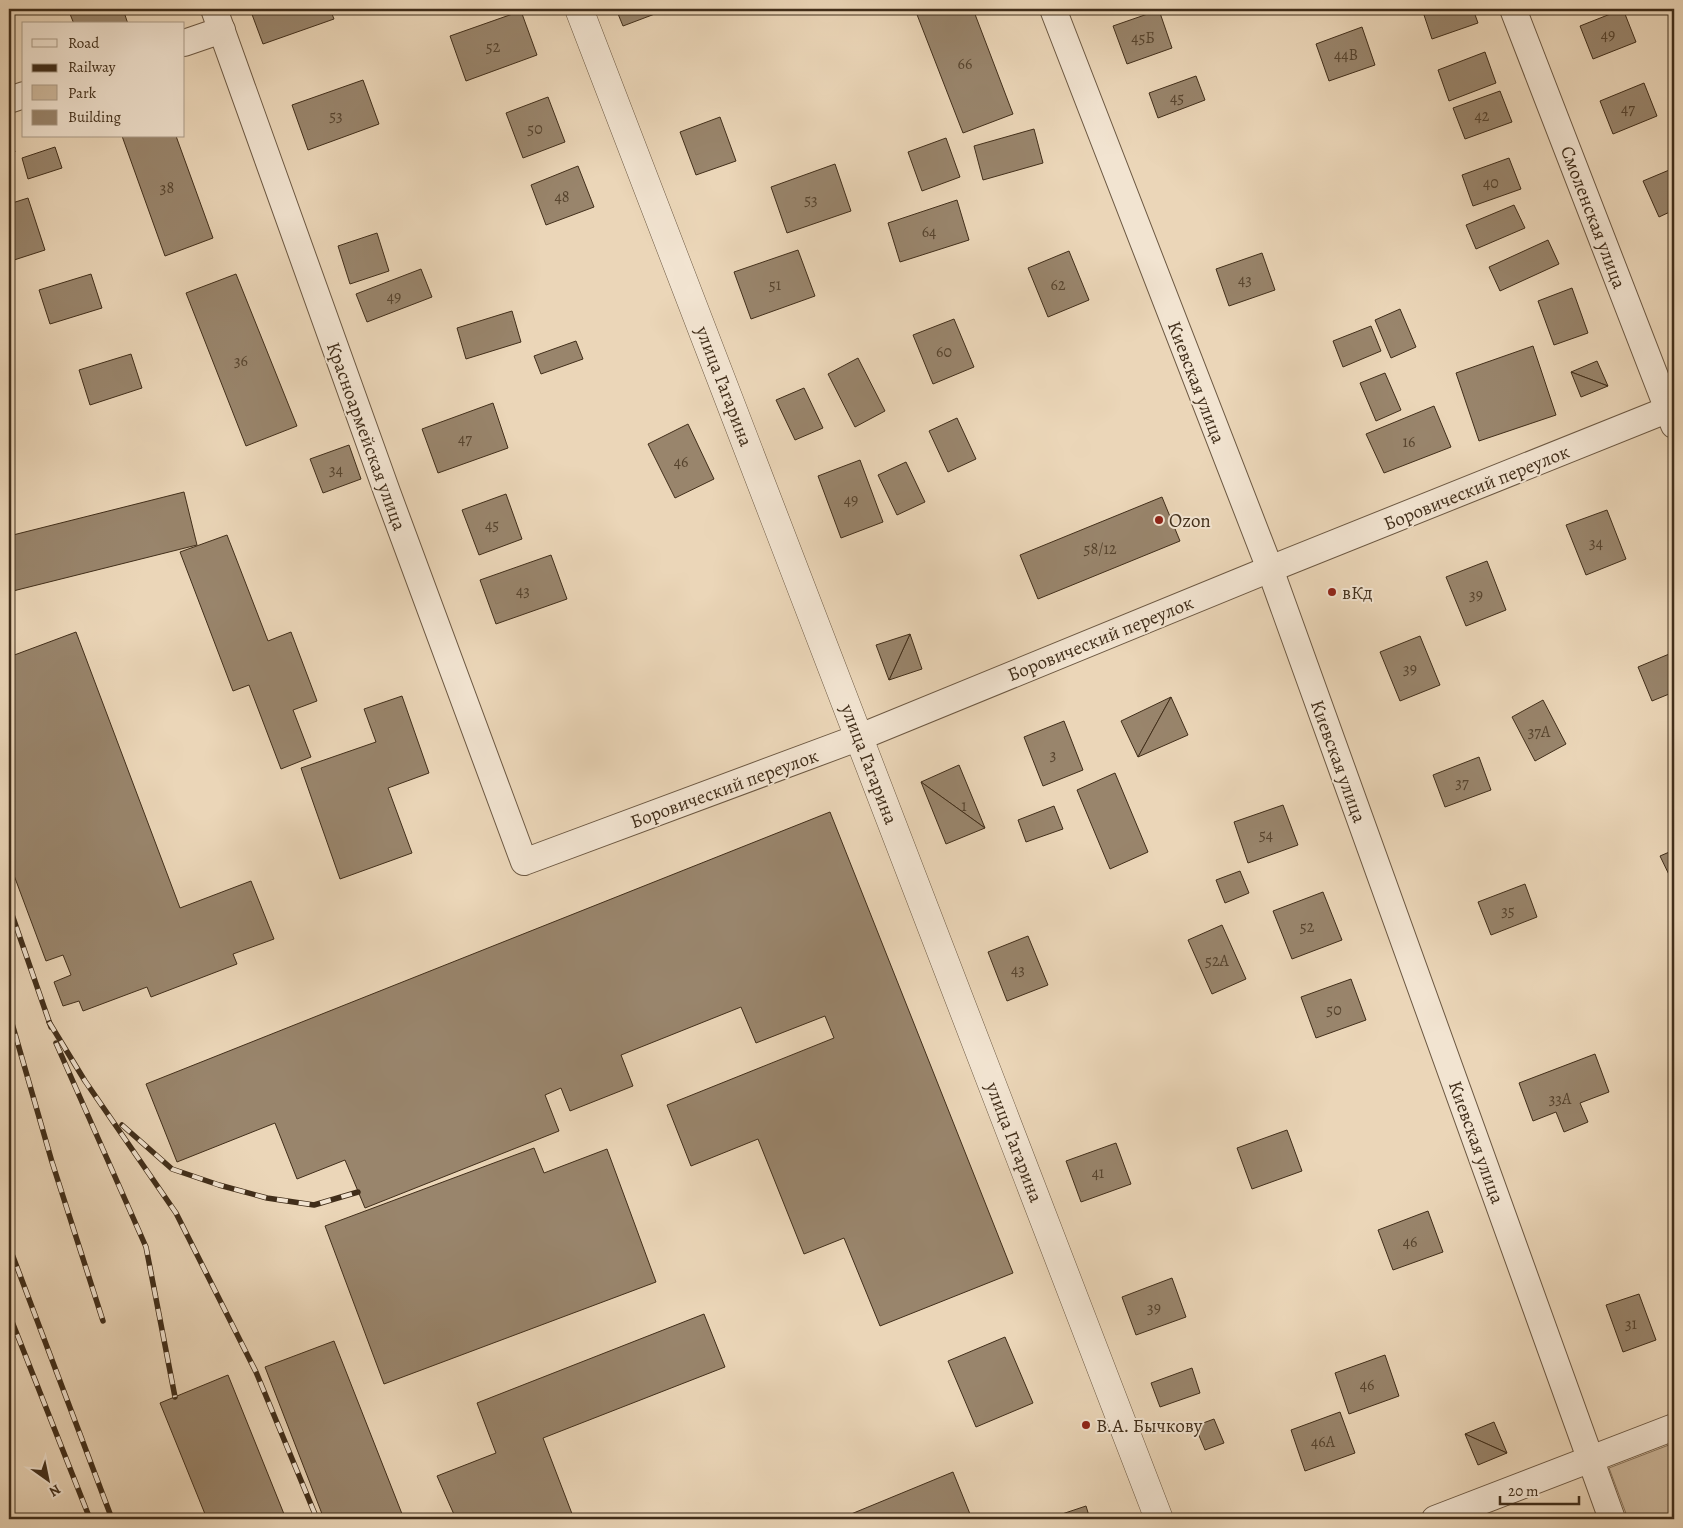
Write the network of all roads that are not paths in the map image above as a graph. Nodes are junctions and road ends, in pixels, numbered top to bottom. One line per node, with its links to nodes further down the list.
1 (579, 9): 10 (street, улица Гагарина)
2 (1052, 9): 9 (street, Киевская улица)
3 (1513, 9): 8 (street, Смоленская улица)
4 (218, 20): 5 (street); 11 (street, Красноармейская улица)
5 (185, 42)
6 (22, 96): 7 (street)
7 (9, 100)
8 (1672, 414): 9 (street, Боровический переулок)
9 (1270, 569): 10 (street, Боровический переулок); 13 (street, Киевская улица)
10 (860, 737): 11 (street, Боровический переулок); 14 (street, улица Гагарина)
11 (524, 862)
12 (1674, 1427): 13 (street)
13 (1591, 1460): 15 (street); 16 (street, Киевская улица)
14 (1159, 1519)
15 (1435, 1519)
16 (1612, 1519)

